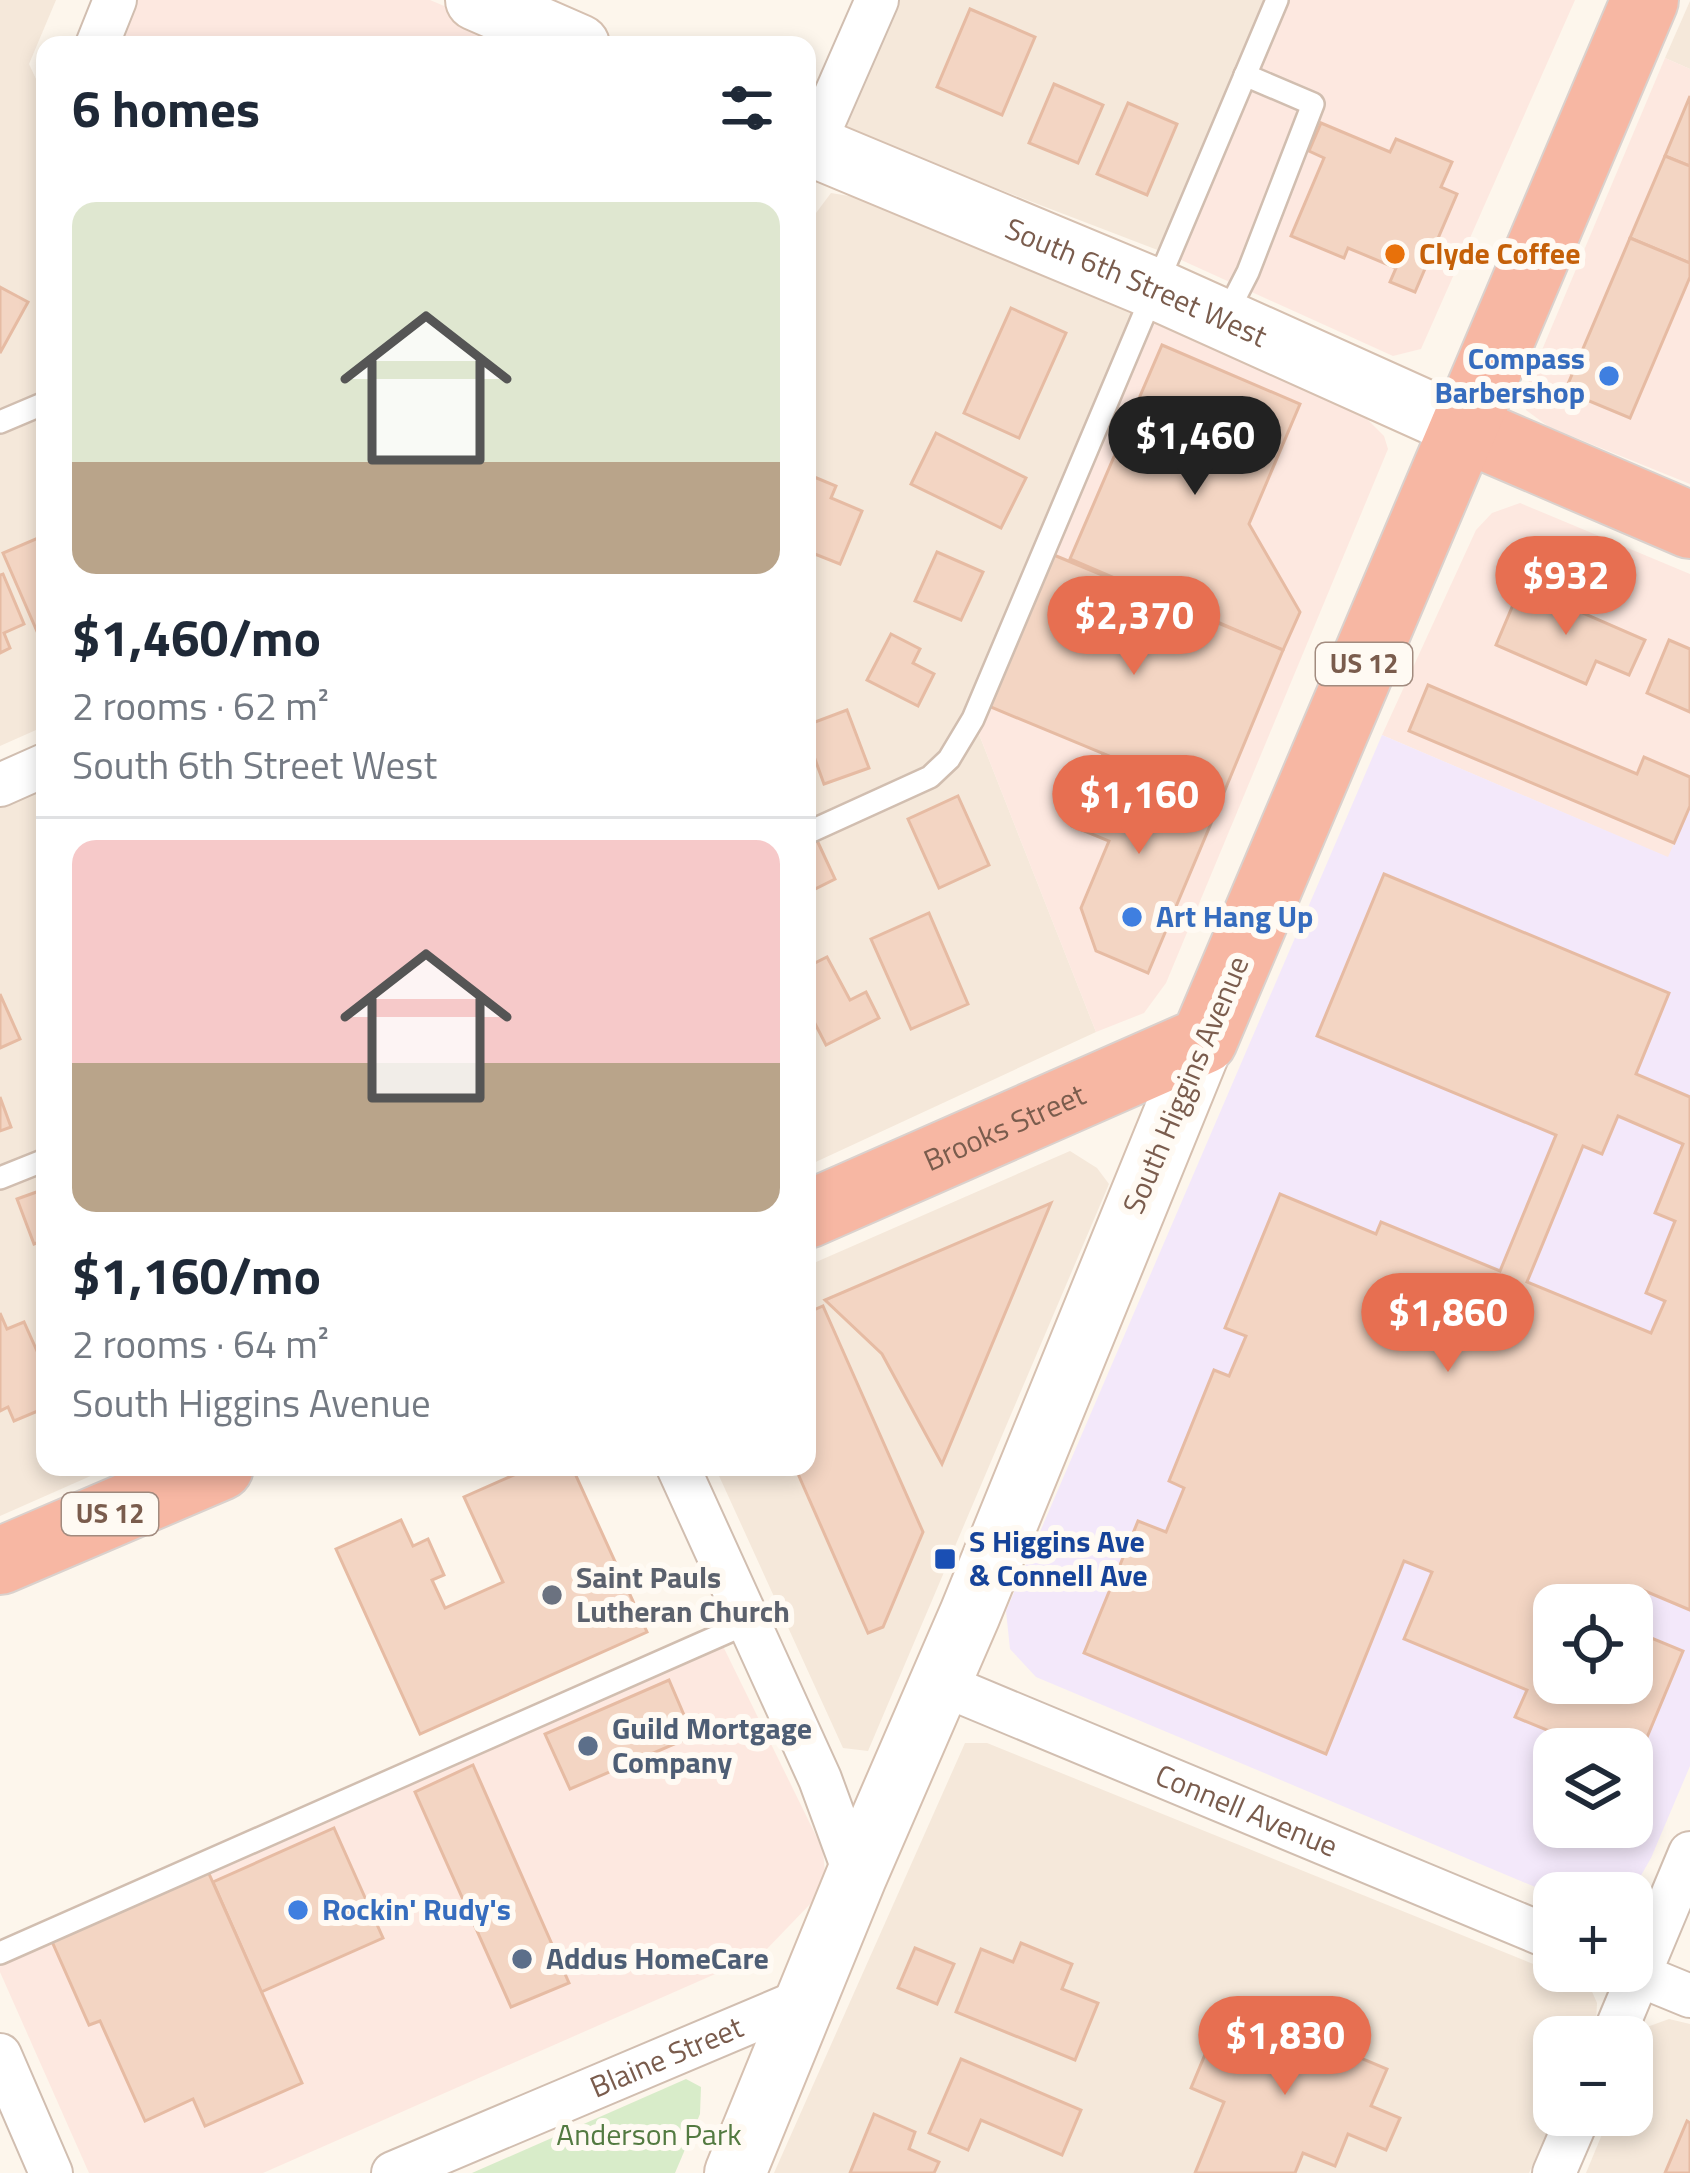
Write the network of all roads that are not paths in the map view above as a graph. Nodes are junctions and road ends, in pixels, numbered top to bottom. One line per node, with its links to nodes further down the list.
1 (115, 0): 6 (street)
2 (476, 0): 7 (main road)
3 (877, 0): 9 (street)
4 (1277, 0): 8 (lane)
5 (1645, 0): 15 (highway, South Higgins Avenue / US 12)
6 (101, 36)
7 (558, 36)
8 (1245, 75): 11 (lane); 12 (lane)
9 (816, 135)
10 (816, 153): 11 (main road, South 6th Street West)
11 (1154, 289): 12 (main road, South 6th Street West); 19 (lane)
12 (1223, 320): 15 (main road, South 6th Street West)
13 (36, 408): 14 (lane)
14 (0, 422)
15 (1464, 428): 16 (highway); 20 (highway, South Higgins Avenue / US 12)
16 (1690, 525)
17 (36, 769): 18 (street)
18 (0, 785)
19 (816, 828)
20 (1204, 1040): 23 (highway, Brooks Street); 28 (main road, South Higgins Avenue)
21 (36, 1164): 22 (lane)
22 (0, 1178)
23 (816, 1211)
24 (199, 1476): 26 (highway, US 12)
25 (682, 1476): 27 (street)
26 (0, 1561)
27 (748, 1623): 30 (street); 33 (lane)
28 (939, 1682): 30 (main road, South Higgins Avenue); 31 (street, Connell Avenue)
29 (1690, 1853): 32 (street)
30 (856, 1877): 36 (main road, South Higgins Avenue)
31 (1533, 1930)
32 (1653, 1932)
33 (0, 1953)
34 (1653, 1981): 35 (street)
35 (1690, 1996)
36 (807, 1998): 40 (street, Blaine Street); 41 (main road, South Higgins Avenue)
37 (0, 2055): 39 (street)
38 (1570, 2136): 42 (street)
39 (51, 2173)
40 (393, 2173)
41 (735, 2173)
42 (1554, 2173)

